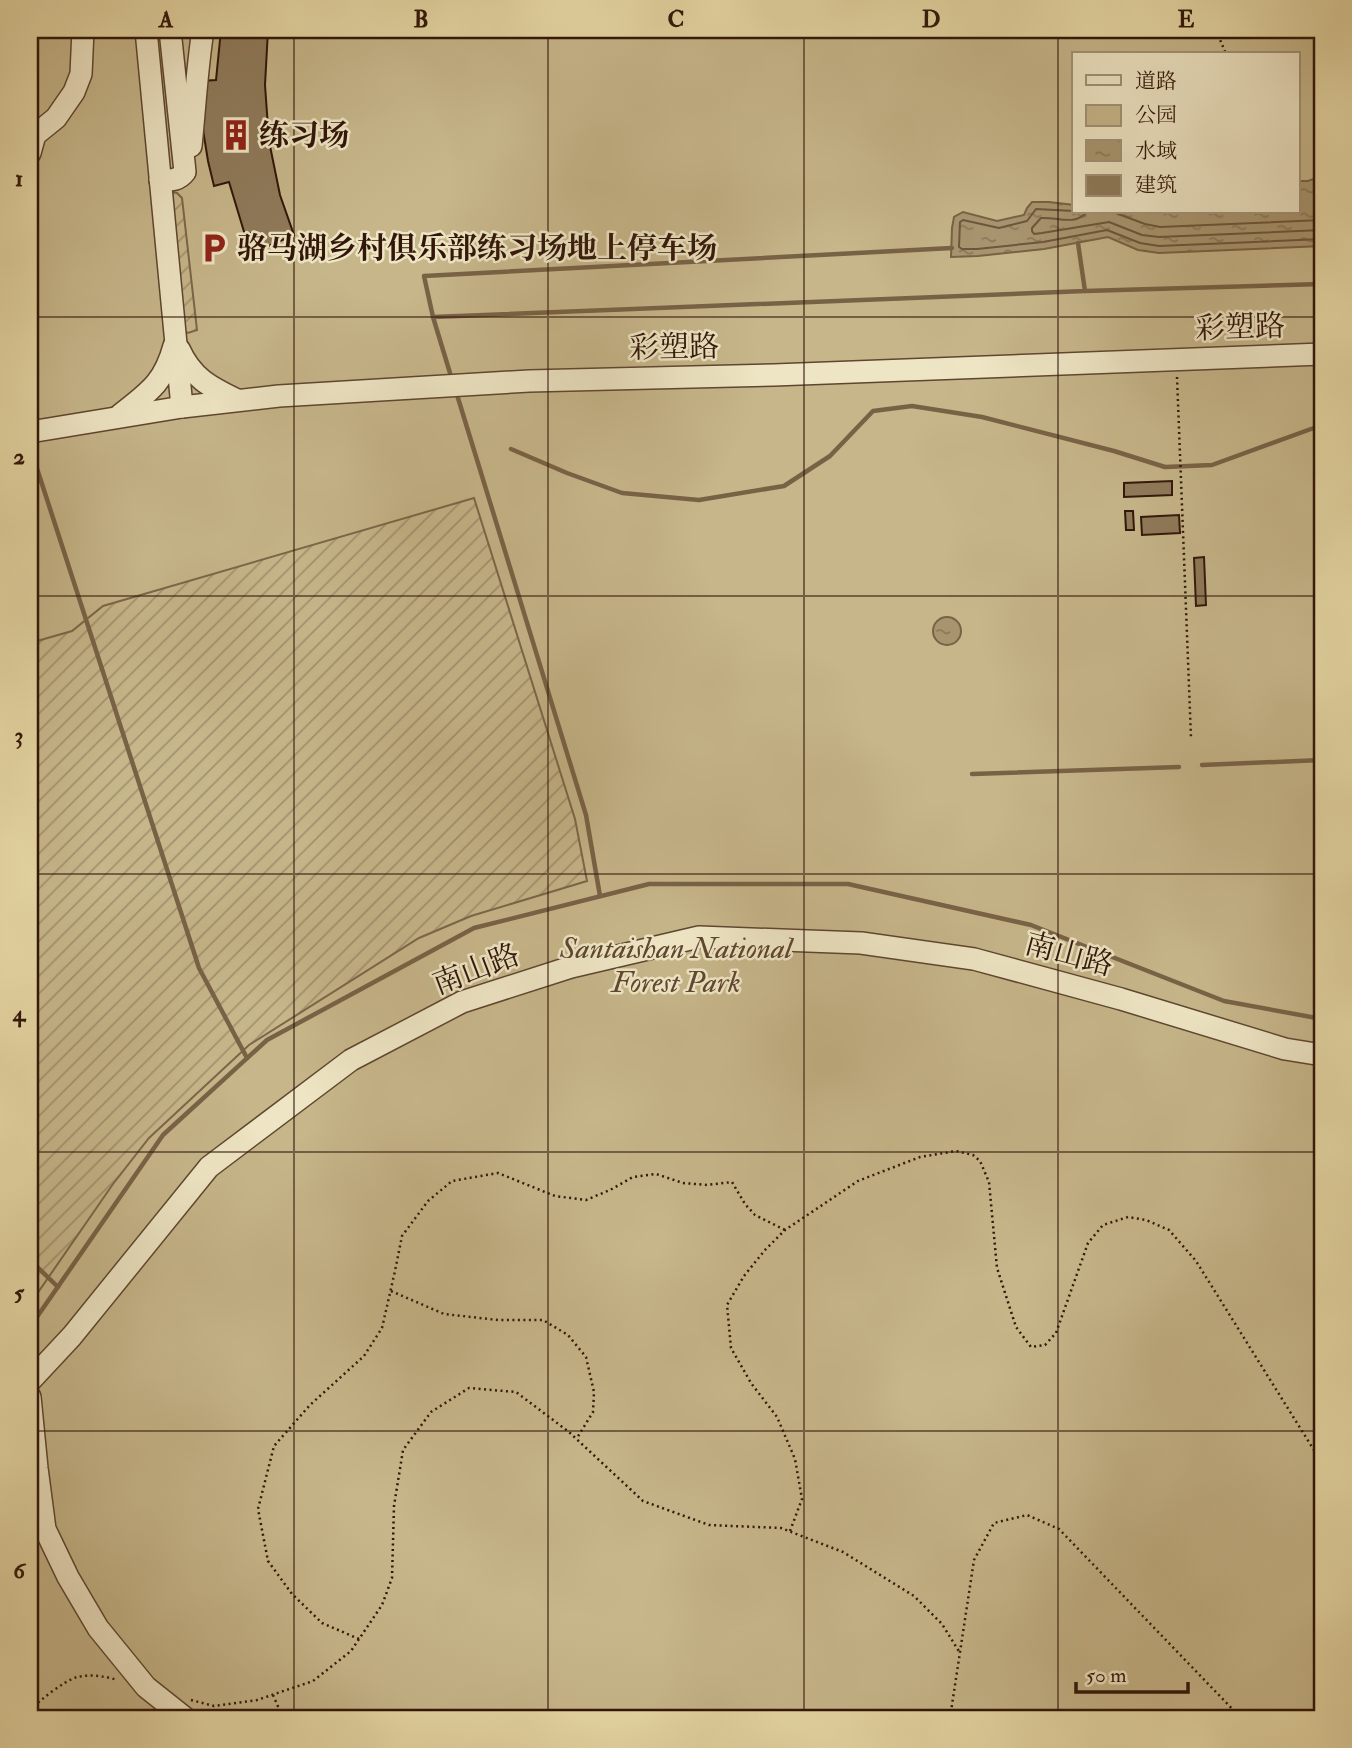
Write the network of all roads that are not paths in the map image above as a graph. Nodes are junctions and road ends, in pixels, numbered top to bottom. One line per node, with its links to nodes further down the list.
1 (83, 30): 5 (street)
2 (146, 30): 7 (street)
3 (170, 30): 6 (street)
4 (203, 30): 6 (street)
5 (30, 153)
6 (185, 172): 7 (street)
7 (160, 180): 8 (street)
8 (176, 341): 10 (street); 11 (street); 12 (street)
9 (1322, 354): 10 (street, 彩塑路)
10 (238, 401): 11 (street, 彩塑路)
11 (182, 407): 12 (street, 彩塑路)
12 (117, 417): 13 (street, 彩塑路)
13 (30, 432)
14 (1322, 1055): 15 (street, 南山路)
15 (30, 1381)
16 (30, 1397): 17 (street)
17 (188, 1709)

